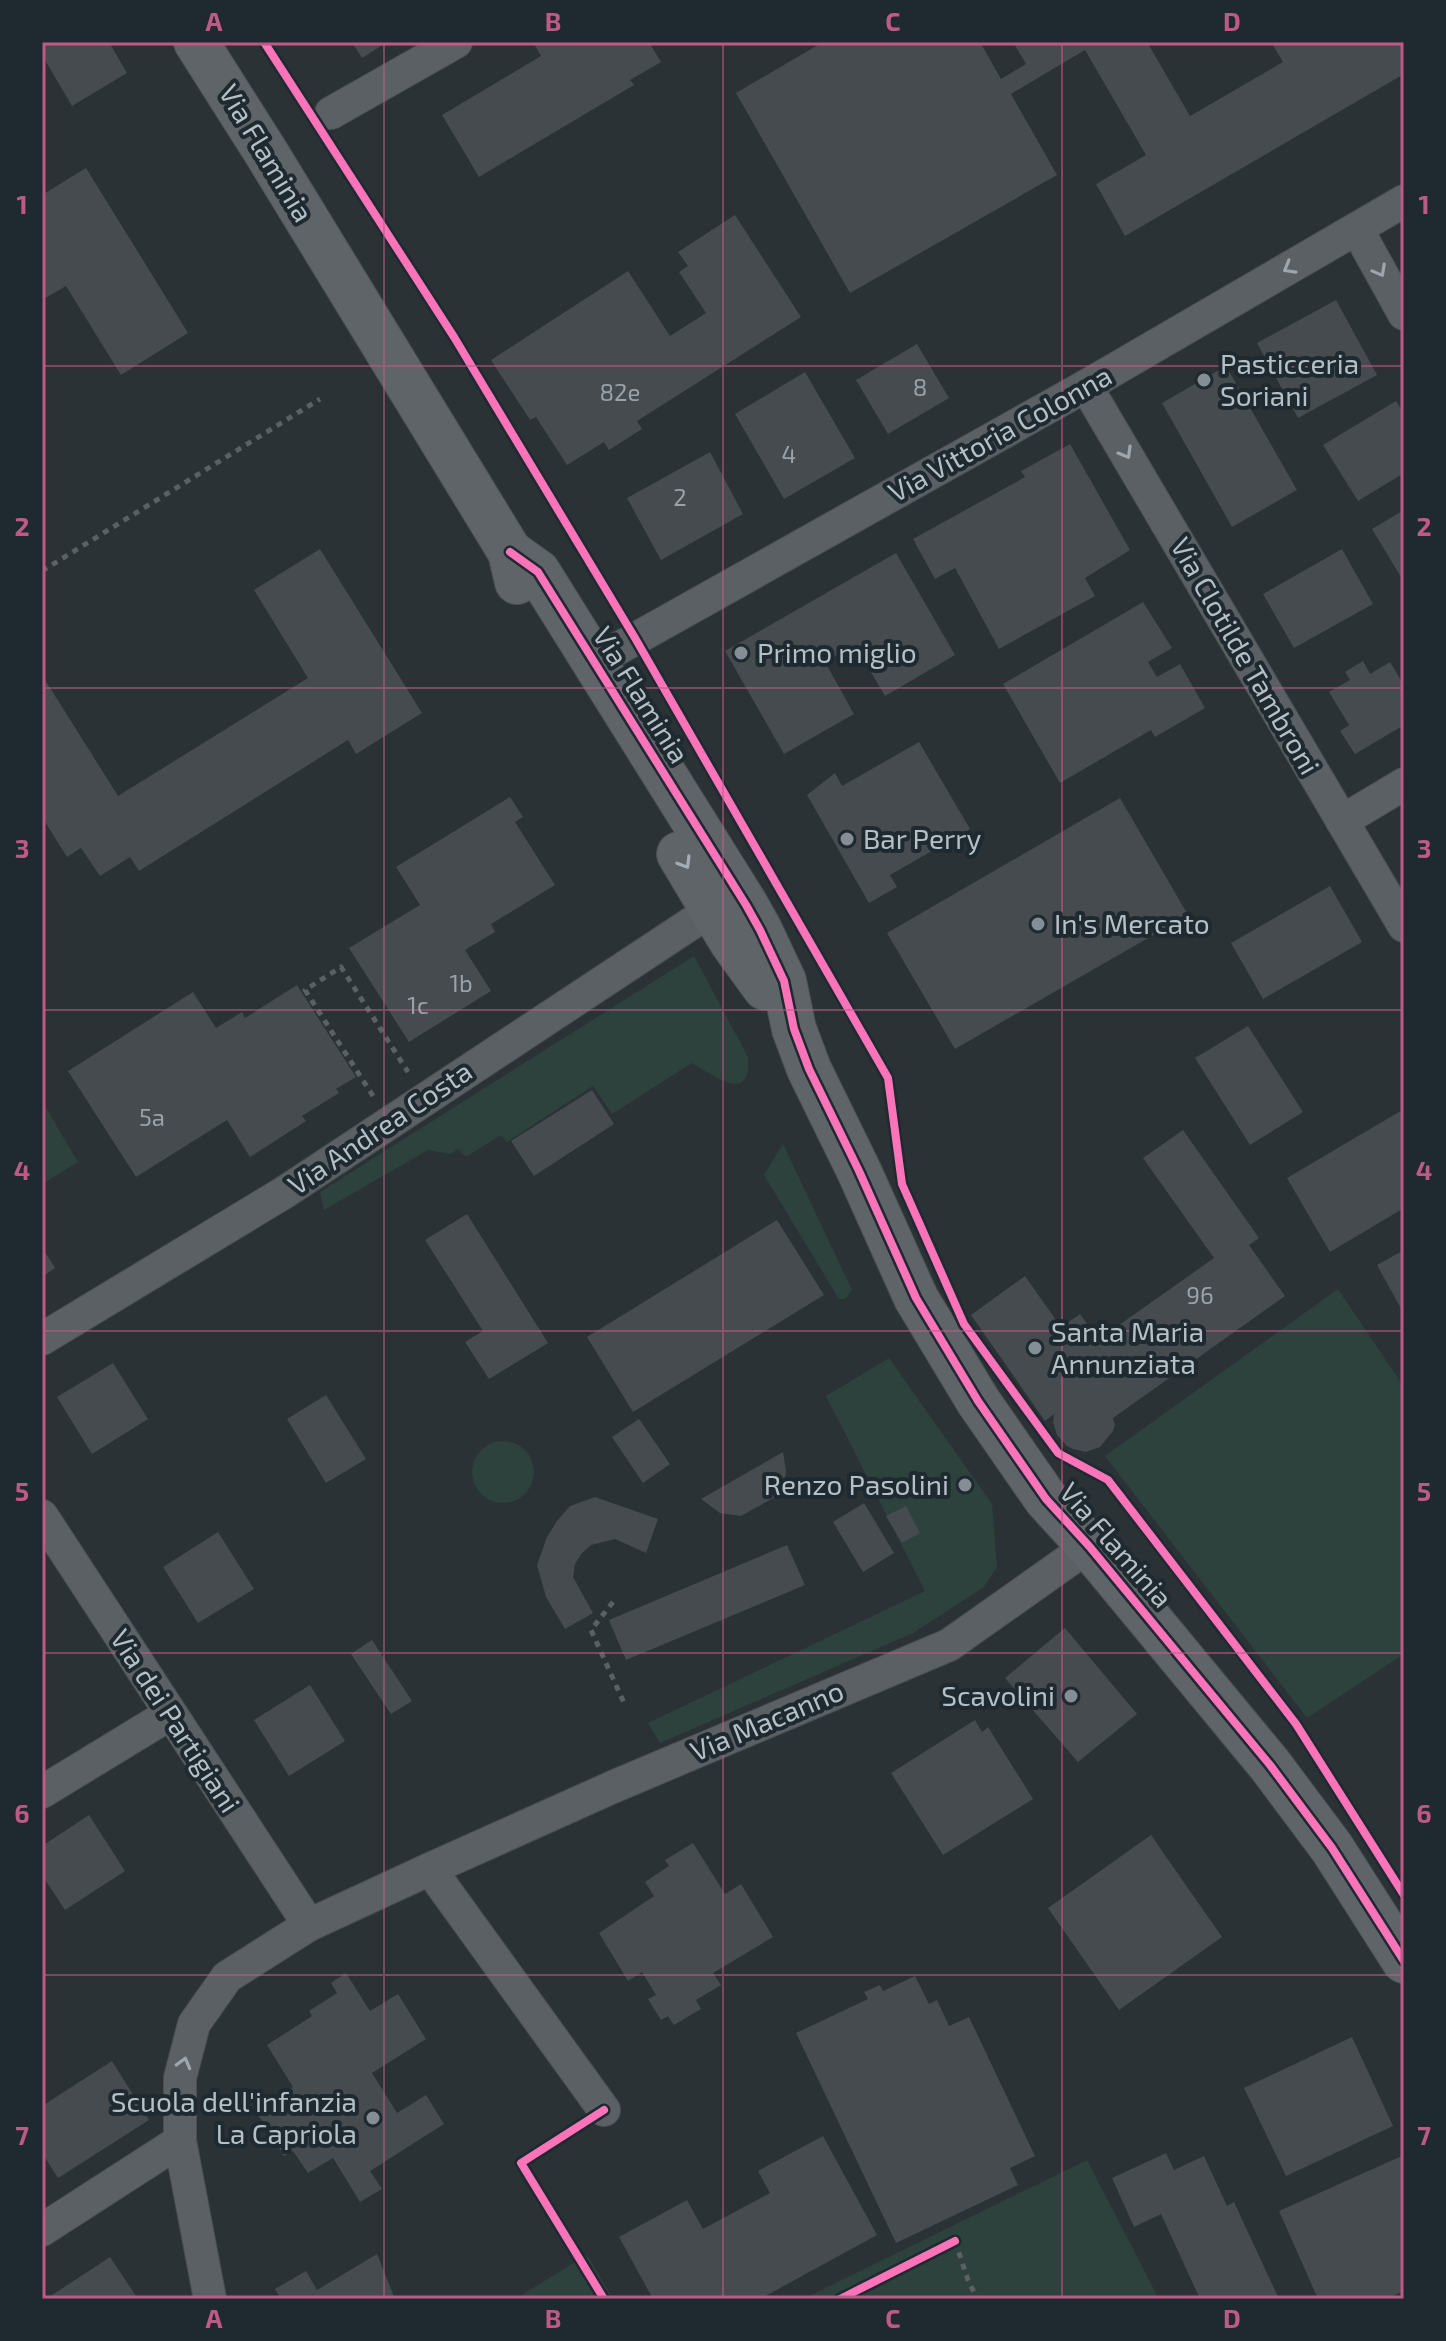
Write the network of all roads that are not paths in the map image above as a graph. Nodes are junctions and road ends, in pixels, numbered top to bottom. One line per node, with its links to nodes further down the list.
1 (196, 42): 8 (street, Via Flaminia)
2 (456, 42): 3 (street)
3 (331, 113)
4 (1404, 201): 5 (street, Via Vittoria Colonna)
5 (1357, 229): 6 (street, one-way to 6); 7 (street, Via Vittoria Colonna, one-way to 7)
6 (1404, 314)
7 (1086, 386): 9 (street, Via Vittoria Colonna); 11 (street, Via Clotilde Tambroni, one-way to 11)
8 (510, 552): 9 (street, Via Flaminia); 12 (street, Via Flaminia, one-way to 12)
9 (594, 662): 14 (street, Via Flaminia)
10 (1404, 784): 11 (street)
11 (1342, 821): 13 (street, Via Clotilde Tambroni)
12 (713, 909): 14 (street, Via Flaminia); 15 (street, Via Andrea Costa)
13 (1404, 926)
14 (794, 1029): 17 (street, Via Flaminia)
15 (42, 1339)
16 (42, 1516): 18 (street, Via dei Partigiani)
17 (1089, 1546): 20 (street, Via Macanno); 22 (street, Via Flaminia)
18 (170, 1714): 19 (street); 21 (street, Via dei Partigiani)
19 (42, 1792)
20 (430, 1869): 21 (street, Via Macanno); 23 (street)
21 (309, 1925): 24 (street, Via Macanno, one-way to 21)
22 (1404, 1961)
23 (604, 2110)
24 (180, 2141): 25 (street); 26 (street, Via Macanno)
25 (42, 2230)
26 (210, 2299)

